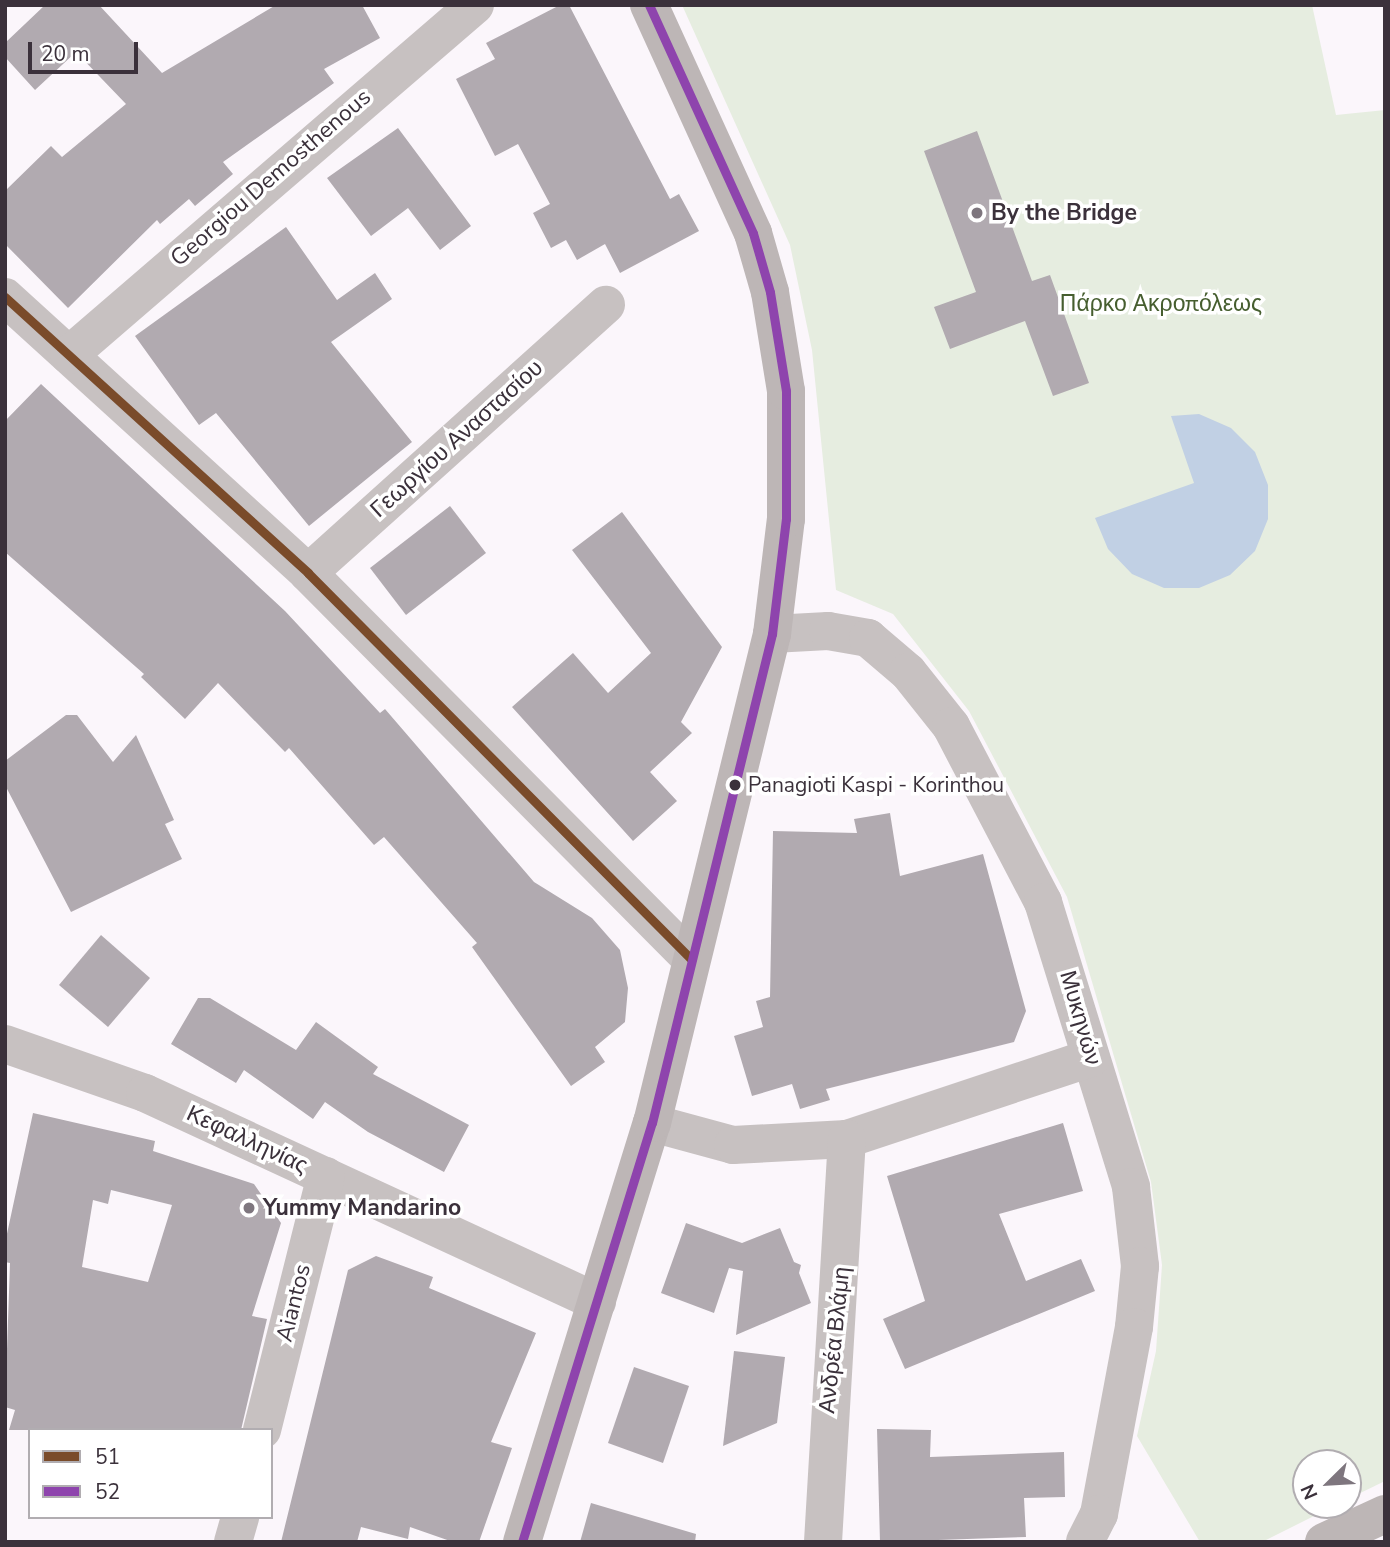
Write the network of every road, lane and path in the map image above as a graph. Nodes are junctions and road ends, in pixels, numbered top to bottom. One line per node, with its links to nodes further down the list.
1 (475, 5): 5 (street, Georgiou Demosthenous)
2 (649, 5): 7 (street)
3 (5, 297): 5 (street)
4 (606, 305): 6 (street, Γεωργίου Αναστασίου)
5 (69, 355): 6 (street)
6 (308, 573): 8 (street)
7 (772, 634): 8 (street); 10 (street, Μυκηνών)
8 (691, 959): 11 (street)
9 (5, 1044): 13 (street, Κεφαλληνίας)
10 (1091, 1058): 12 (street); 21 (street, Μυκηνών)
11 (652, 1123): 12 (street); 14 (street)
12 (847, 1139): 20 (street, Ανδρέα Βλάμη)
13 (326, 1176): 14 (street, Κεφαλληνίας); 15 (street, Aiantos)
14 (597, 1302): 19 (street)
15 (263, 1428)
16 (1385, 1514): 22 (street)
17 (239, 1519): 18 (street)
18 (233, 1542)
19 (522, 1542)
20 (823, 1542)
21 (1085, 1542)
22 (1324, 1542)

